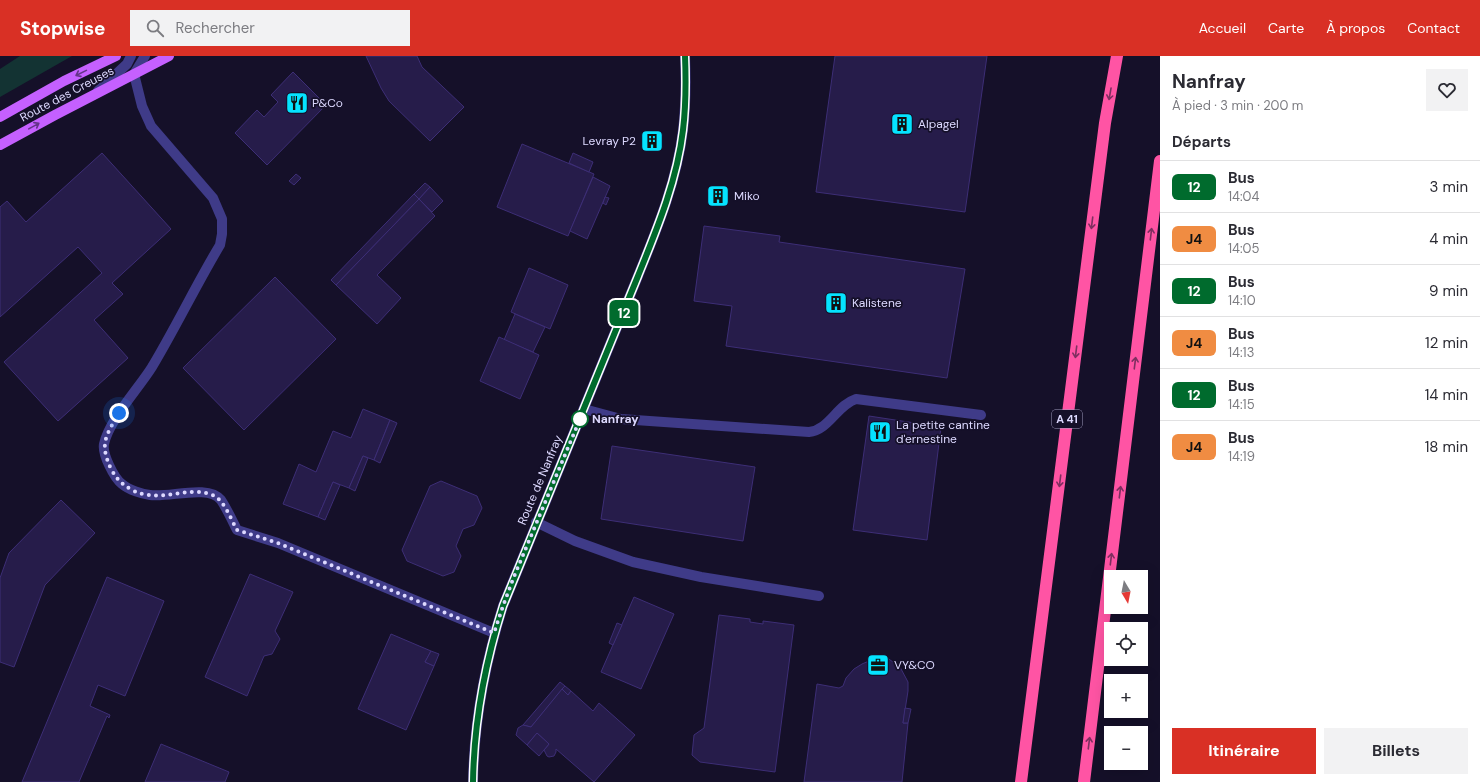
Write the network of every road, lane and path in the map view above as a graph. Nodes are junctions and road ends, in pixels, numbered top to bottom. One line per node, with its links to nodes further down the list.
1 (116, 56): 9 (main road, Route des Creuses, one-way to 9)
2 (131, 56): 8 (street)
3 (145, 56): 7 (street)
4 (169, 56): 7 (main road, Route des Creuses)
5 (685, 56): 12 (street, Route de Nanfray)
6 (1116, 56): 18 (highway, A 41, one-way to 18)
7 (134, 74): 8 (main road, Route des Creuses); 16 (street)
8 (91, 96): 10 (main road, Route des Creuses, one-way to 8)
9 (0, 117)
10 (0, 145)
11 (1160, 161): 19 (highway, one-way to 11)
12 (584, 409): 13 (street); 14 (street, Route de Nanfray)
13 (981, 415)
14 (536, 522): 15 (street); 16 (street, Route de Nanfray)
15 (819, 596)
16 (494, 633): 17 (street, Route de Nanfray)
17 (473, 782)
18 (1021, 782)
19 (1084, 782)

